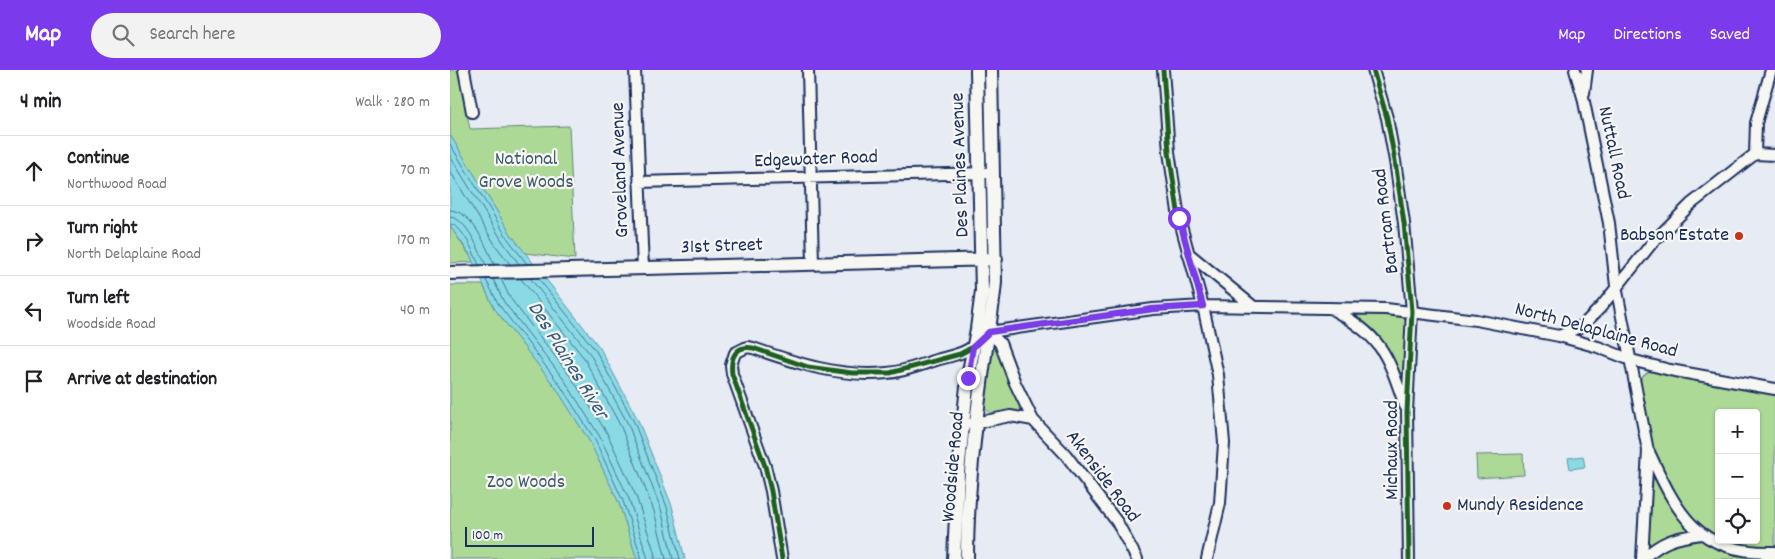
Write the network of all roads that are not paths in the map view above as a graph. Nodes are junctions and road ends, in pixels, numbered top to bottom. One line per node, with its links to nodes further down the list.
1 (464, 70): 12 (street)
2 (635, 70): 18 (street, Groveland Avenue)
3 (808, 70): 17 (street)
4 (977, 70): 16 (street, Des Plaines Avenue)
5 (991, 70): 15 (street, Des Plaines Avenue)
6 (1163, 70): 19 (street)
7 (1373, 70): 29 (street, Bartram Road)
8 (1575, 70): 11 (street, Nuttall Road)
9 (1587, 70): 11 (street)
10 (1771, 70): 13 (street)
11 (1584, 97): 25 (street, Nuttall Road)
12 (472, 112)
13 (1755, 154): 14 (street); 25 (street)
14 (1775, 155)
15 (994, 172): 16 (street, Edgewater Road); 20 (street, Des Plaines Avenue)
16 (980, 173): 17 (street, Edgewater Road); 21 (street, Des Plaines Avenue)
17 (812, 178): 18 (street, Edgewater Road); 22 (street)
18 (639, 182): 23 (street, Groveland Avenue)
19 (1188, 253): 26 (street); 27 (street)
20 (996, 259): 21 (street, 31st Street); 30 (street, Woodside Road)
21 (982, 260): 22 (street, 31st Street); 32 (street, Woodside Road)
22 (813, 263): 23 (street, 31st Street)
23 (642, 269): 24 (street, 31st Street)
24 (451, 273)
25 (1616, 286): 31 (street); 33 (street, Nuttall Road)
26 (1203, 306): 27 (street, North Delaplaine Road); 30 (street, North Delaplaine Road); 46 (street)
27 (1254, 307): 28 (street, North Delaplaine Road)
28 (1330, 308): 29 (street, North Delaplaine Road); 35 (street, Michaux Road)
29 (1412, 311): 31 (street, North Delaplaine Road); 35 (street, Michaux Road)
30 (989, 332): 32 (street); 36 (street, Akenside Road); 37 (street, Woodside Road)
31 (1559, 336): 33 (street, North Delaplaine Road)
32 (973, 347): 38 (street, Woodside Road); 42 (street)
33 (1631, 360): 34 (street, North Delaplaine Road); 39 (street)
34 (1775, 389)
35 (1407, 412): 47 (street, Michaux Road)
36 (1033, 420): 37 (street); 45 (street, Akenside Road)
37 (976, 423): 38 (street); 44 (street, Woodside Road)
38 (963, 426): 43 (street, Woodside Road)
39 (1648, 451): 40 (street); 48 (street)
40 (1701, 534): 41 (street); 48 (street)
41 (1775, 553): 49 (street)
42 (782, 559)
43 (954, 559)
44 (967, 559)
45 (1137, 559)
46 (1207, 559)
47 (1409, 559)
48 (1642, 559)
49 (1767, 559)

